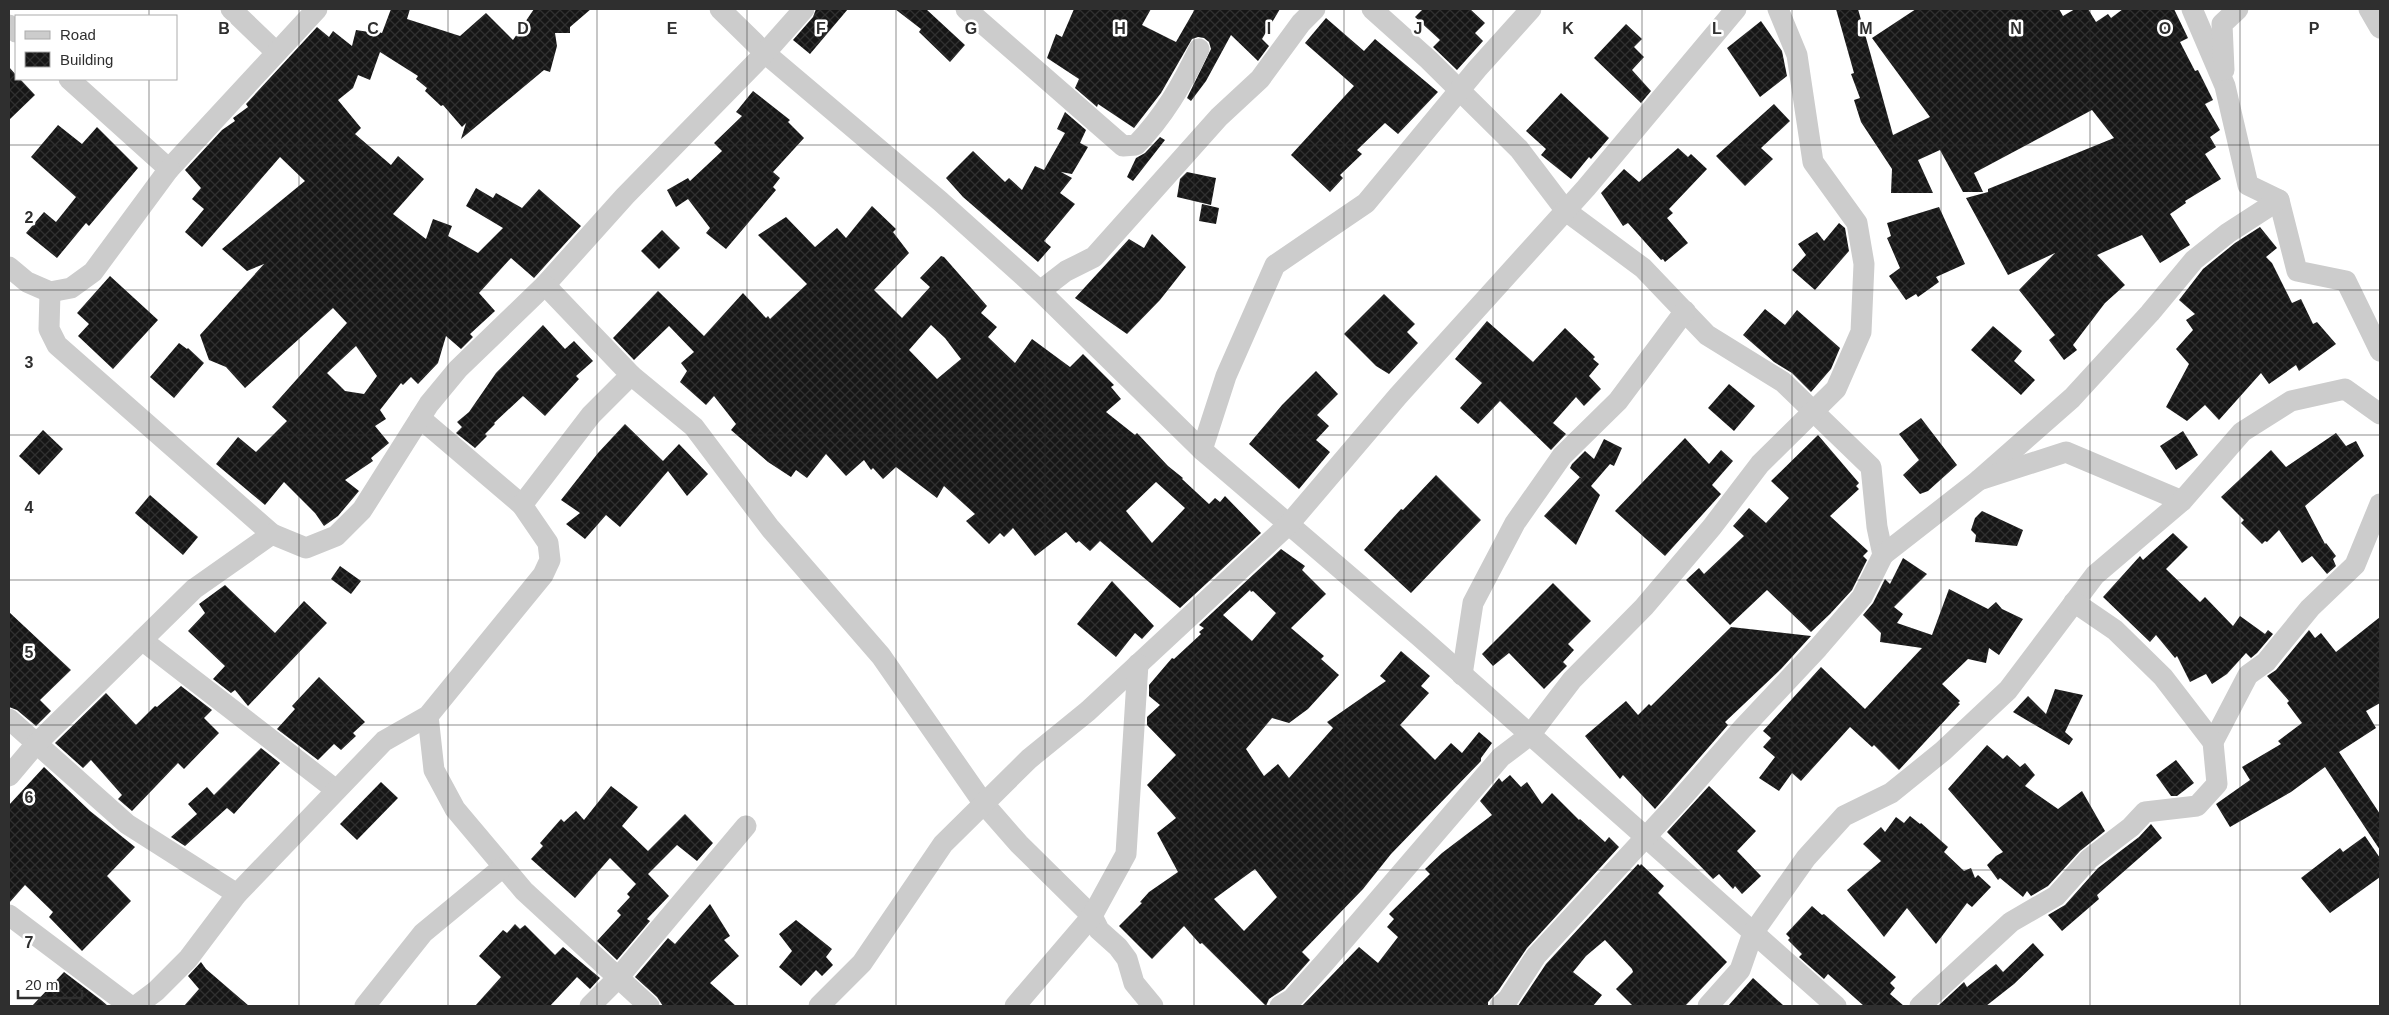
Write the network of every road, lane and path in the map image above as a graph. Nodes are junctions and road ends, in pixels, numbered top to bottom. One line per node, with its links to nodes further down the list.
1 (231, 9): 16 (street)
2 (317, 9): 16 (street)
3 (720, 9): 17 (street)
4 (804, 9): 17 (street)
5 (966, 9): 15 (street)
6 (1315, 9): 26 (street)
7 (1372, 9): 20 (street)
8 (1531, 9): 20 (street)
9 (1736, 9): 23 (street)
10 (1778, 9): 31 (street)
11 (2192, 9): 19 (street)
12 (2238, 9): 19 (street)
13 (2369, 9): 14 (street)
14 (2380, 28)
15 (1199, 50)
16 (276, 52): 21 (street)
17 (765, 53): 25 (street); 26 (street)
18 (70, 80): 21 (street)
19 (2225, 86): 22 (street)
20 (1458, 92): 23 (street); 34 (street)
21 (169, 169): 27 (street)
22 (2279, 200): 29 (street); 35 (street)
23 (1566, 211): 28 (street); 39 (street)
24 (9, 267): 27 (street)
25 (544, 285): 30 (street); 33 (street)
26 (1040, 291): 34 (street)
27 (50, 292): 40 (street)
28 (1684, 311): 31 (street); 45 (street)
29 (2380, 351)
30 (631, 376): 38 (street); 53 (street)
31 (1814, 413): 41 (street); 48 (street)
32 (2380, 414): 36 (street)
33 (420, 418): 38 (street); 40 (street)
34 (1202, 450): 39 (street)
35 (1979, 480): 36 (street); 41 (street)
36 (2182, 501): 42 (street)
37 (2380, 504): 49 (street)
38 (522, 505): 46 (street)
39 (1289, 524): 44 (street); 45 (street)
40 (272, 534): 43 (street)
41 (1883, 555): 55 (street)
42 (2074, 602): 49 (street); 60 (street)
43 (142, 640): 50 (street); 52 (street)
44 (1138, 664): 53 (street); 58 (street)
45 (1462, 675): 48 (street)
46 (428, 716): 52 (street); 56 (street)
47 (9, 719): 50 (street)
48 (1530, 735): 55 (street); 70 (street)
49 (2213, 742): 74 (street)
50 (36, 744): 51 (street); 57 (street)
51 (9, 776)
52 (336, 790): 57 (street)
53 (984, 804): 58 (street); 67 (street)
54 (746, 826): 61 (street)
55 (1644, 837): 60 (street); 71 (street)
56 (504, 867): 61 (street); 64 (street)
57 (238, 894): 63 (street)
58 (1092, 916): 68 (street); 69 (street)
59 (10, 917): 62 (street)
60 (1753, 933): 72 (street); 73 (street)
61 (617, 979): 65 (street); 66 (street)
62 (130, 1006)
63 (136, 1006)
64 (365, 1006)
65 (590, 1006)
66 (649, 1006)
67 (819, 1006)
68 (1015, 1006)
69 (1153, 1006)
70 (1280, 1006)
71 (1500, 1006)
72 (1708, 1006)
73 (1836, 1006)
74 (1920, 1006)

